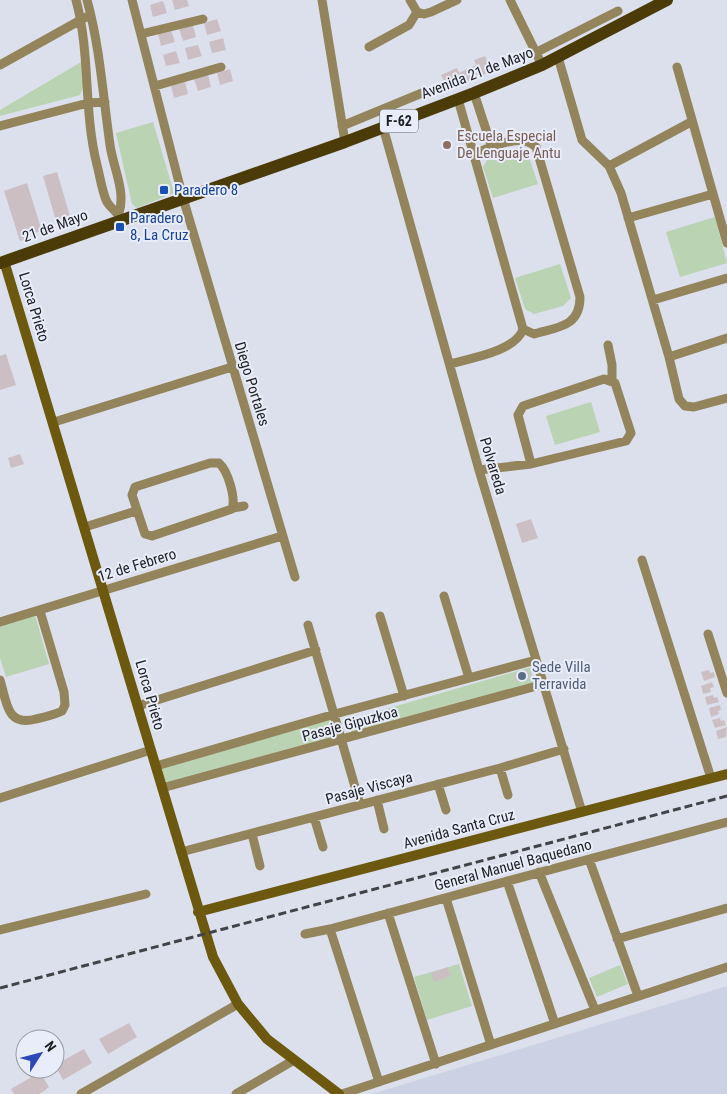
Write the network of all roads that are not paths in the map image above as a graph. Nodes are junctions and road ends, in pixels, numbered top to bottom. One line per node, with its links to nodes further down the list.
1 (76, 0): 12 (street)
2 (87, 0): 11 (street)
3 (132, 0): 14 (street, Diego Portales)
4 (322, 0): 30 (street)
5 (410, 0): 10 (street)
6 (457, 0): 10 (street)
7 (510, 0): 16 (street)
8 (667, 0): 17 (main road, Avenida 21 de Mayo / F-62)
9 (618, 11): 16 (street)
10 (417, 12): 15 (street)
11 (91, 16): 12 (street); 27 (street)
12 (81, 19): 18 (street); 26 (street)
13 (203, 19): 14 (street)
14 (141, 34): 22 (street, Diego Portales)
15 (369, 47)
16 (535, 53): 19 (street)
17 (558, 57): 19 (main road, Avenida 21 de Mayo / F-62); 35 (street)
18 (0, 65)
19 (542, 65): 24 (main road, Avenida 21 de Mayo / F-62)
20 (677, 66): 28 (street)
21 (221, 68): 22 (street)
22 (155, 86): 37 (street, Diego Portales)
23 (422, 93): 30 (street)
24 (474, 93): 25 (main road, Avenida 21 de Mayo / F-62); 33 (street)
25 (458, 99): 31 (main road, Avenida 21 de Mayo / F-62); 34 (street)
26 (88, 102): 27 (street); 29 (street); 38 (street)
27 (104, 102): 38 (street)
28 (691, 122): 35 (street); 36 (street)
29 (0, 126)
30 (342, 126): 32 (street)
31 (383, 127): 32 (main road, Avenida 21 de Mayo / F-62); 48 (street, Polvareda)
32 (345, 142): 37 (main road, Avenida 21 de Mayo / F-62)
33 (492, 148): 34 (street); 44 (street)
34 (475, 153): 44 (street)
35 (610, 166): 39 (street)
36 (713, 194): 39 (street); 40 (street)
37 (183, 198): 38 (main road, Avenida 21 de Mayo / F-62); 49 (street, Diego Portales)
38 (120, 216): 41 (main road, 21 de Mayo / F-62)
39 (628, 218): 43 (street)
40 (727, 243)
41 (2, 262): 52 (main road, Lorca Prieto)
42 (727, 278): 43 (street)
43 (653, 300): 47 (street)
44 (523, 329): 48 (street)
45 (727, 338): 47 (street)
46 (608, 345): 50 (street)
47 (669, 357): 51 (street)
48 (450, 364): 54 (street, Polvareda)
49 (232, 367): 52 (street); 59 (street, Diego Portales)
50 (612, 381): 53 (street); 53 (street)
51 (727, 398)
52 (54, 422): 58 (main road, Lorca Prieto)
53 (532, 464): 54 (street)
54 (479, 470): 70 (street, Polvareda)
55 (244, 506): 56 (street)
56 (232, 508): 57 (street); 57 (street)
57 (136, 512): 58 (street)
58 (84, 527): 62 (main road, Lorca Prieto)
59 (282, 536): 61 (street, Diego Portales); 62 (street, 12 de Febrero)
60 (642, 560): 84 (street)
61 (295, 577)
62 (103, 589): 64 (street, 12 de Febrero); 76 (main road, Lorca Prieto)
63 (444, 596): 71 (street)
64 (40, 610): 66 (street, 12 de Febrero); 72 (street)
65 (380, 616): 75 (street)
66 (0, 622)
67 (308, 625): 69 (street)
68 (708, 634): 74 (street)
69 (316, 650): 76 (street); 77 (street)
70 (536, 660): 71 (street, Pasaje Gipuzkoa); 73 (street, Polvareda)
71 (469, 678): 75 (street, Pasaje Gipuzkoa)
72 (0, 680)
73 (544, 684): 78 (street, Pasaje Gipuzkoa); 79 (street, Polvareda)
74 (727, 693)
75 (404, 696): 77 (street, Pasaje Gipuzkoa)
76 (138, 706): 80 (main road, Lorca Prieto)
77 (335, 714): 78 (street); 81 (street, Pasaje Gipuzkoa)
78 (342, 740): 86 (street, Pasaje Gipuzkoa); 90 (street)
79 (564, 749): 82 (street, Pasaje Viscaya); 92 (street, Polvareda)
80 (151, 750): 81 (main road, Lorca Prieto); 88 (street)
81 (156, 766): 86 (main road, Lorca Prieto)
82 (500, 768): 85 (street, Pasaje Viscaya); 87 (street)
83 (727, 774): 84 (main road, Avenida Santa Cruz)
84 (711, 778): 92 (main road, Avenida Santa Cruz)
85 (438, 784): 89 (street, Pasaje Viscaya); 91 (street)
86 (162, 788): 98 (main road, Lorca Prieto)
87 (508, 795)
88 (0, 798)
89 (377, 800): 90 (street, Pasaje Viscaya); 95 (street)
90 (360, 804): 93 (street, Pasaje Viscaya)
91 (446, 810)
92 (582, 812): 106 (main road, Avenida Santa Cruz)
93 (314, 817): 96 (street, Pasaje Viscaya); 97 (street)
94 (727, 822): 99 (street, General Manuel Baquedano)
95 (384, 829)
96 (252, 834): 98 (street, Pasaje Viscaya); 100 (street)
97 (323, 847)
98 (181, 852): 106 (main road, Lorca Prieto)
99 (589, 859): 101 (street, General Manuel Baquedano); 111 (street)
100 (260, 866)
101 (539, 872): 102 (street, General Manuel Baquedano); 115 (street)
102 (507, 880): 104 (street, General Manuel Baquedano); 116 (street)
103 (146, 894): 109 (street)
104 (446, 898): 107 (street, General Manuel Baquedano); 117 (street)
105 (727, 908): 111 (street)
106 (198, 912): 114 (main road, Lorca Prieto)
107 (388, 913): 108 (street, General Manuel Baquedano); 119 (street)
108 (330, 929): 110 (street, General Manuel Baquedano); 120 (street)
109 (0, 930)
110 (305, 934)
111 (617, 939): 113 (street)
112 (727, 967): 113 (street)
113 (638, 996): 115 (street)
114 (238, 1004): 118 (main road, Lorca Prieto); 121 (street)
115 (595, 1010): 116 (street)
116 (555, 1024): 117 (street)
117 (491, 1045): 119 (street)
118 (294, 1060): 122 (street); 123 (main road, Lorca Prieto)
119 (436, 1064): 120 (street)
120 (379, 1082): 123 (street)
121 (81, 1094)
122 (236, 1094)
123 (340, 1094)

